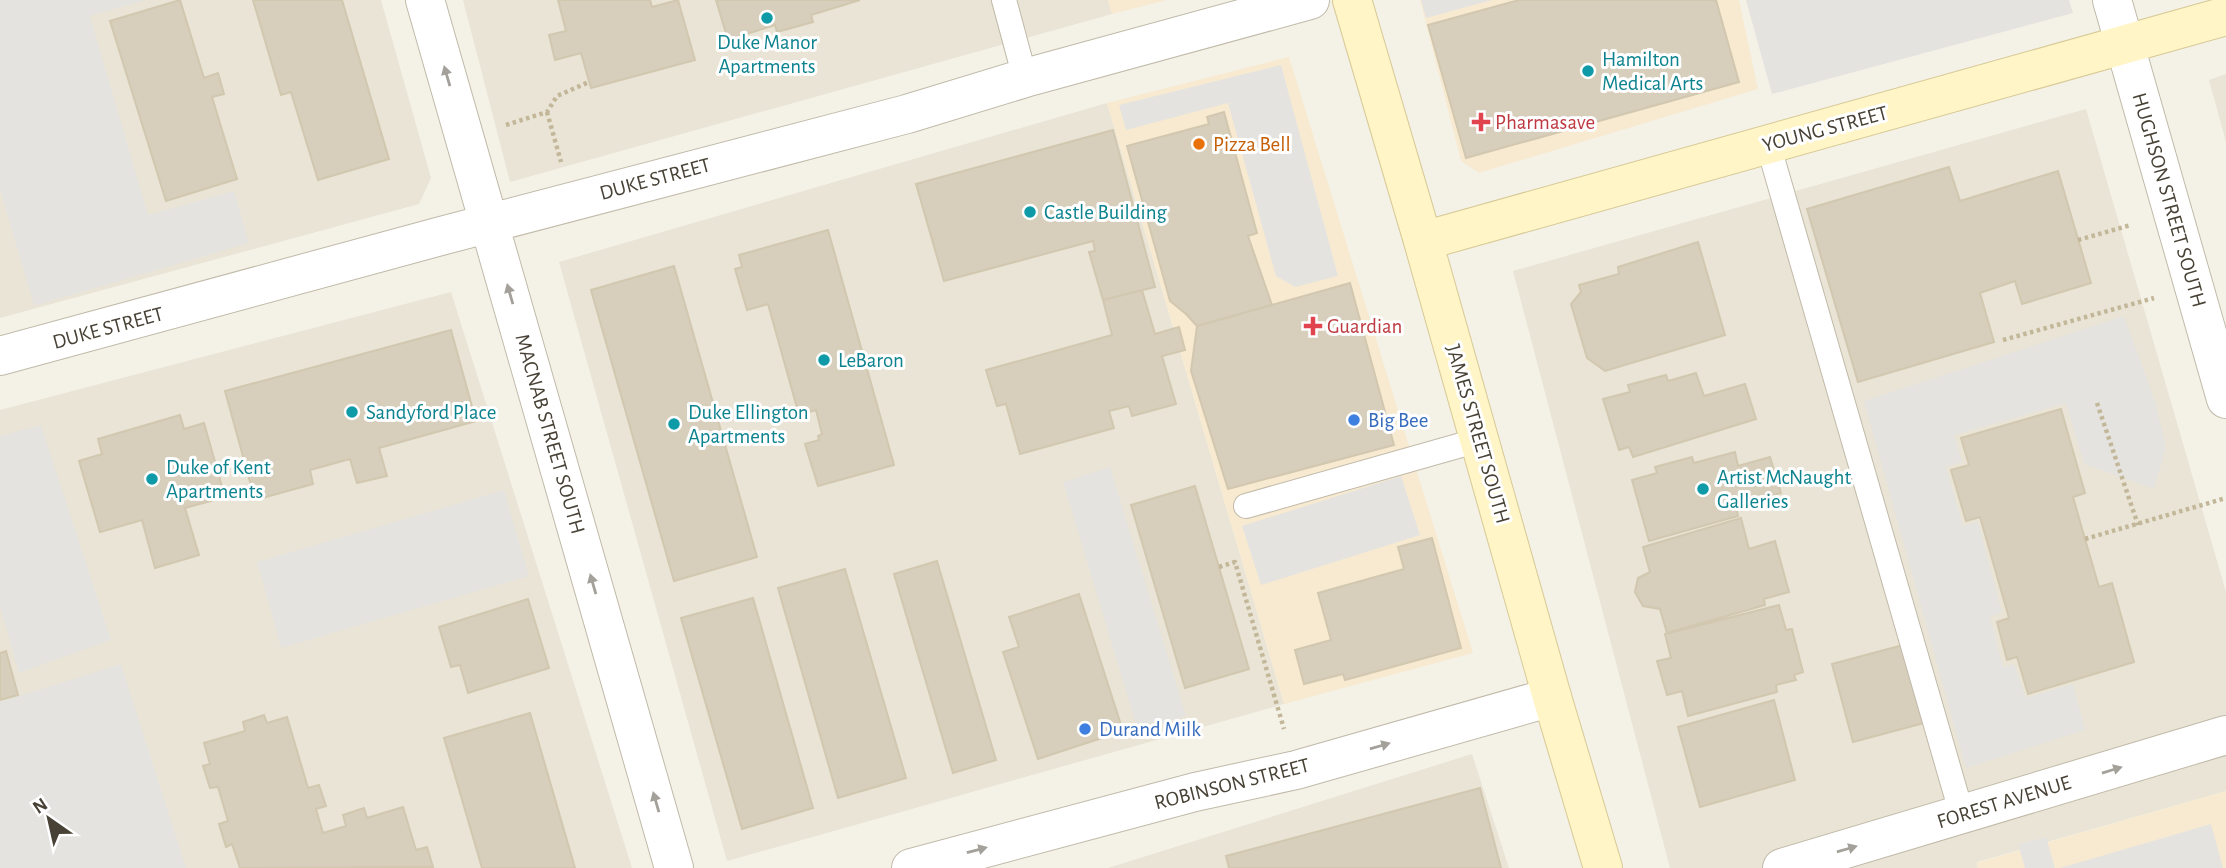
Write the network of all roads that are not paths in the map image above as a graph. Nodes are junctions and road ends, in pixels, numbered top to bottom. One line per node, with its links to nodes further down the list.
1 (425, 0): 10 (street, MACNAB STREET SOUTH, one-way to 1)
2 (1004, 0): 8 (lane)
3 (1310, 0): 8 (street, DUKE STREET)
4 (1352, 0): 11 (main road, JAMES STREET SOUTH)
5 (2112, 0): 7 (street, HUGHSON STREET SOUTH)
6 (2226, 16): 7 (main road, YOUNG STREET)
7 (2124, 45): 9 (main road, YOUNG STREET); 13 (street, HUGHSON STREET SOUTH)
8 (1026, 78): 10 (street, DUKE STREET)
9 (1768, 144): 11 (main road, YOUNG STREET); 18 (lane)
10 (490, 223): 12 (street, DUKE STREET); 19 (street, MACNAB STREET SOUTH, one-way to 10)
11 (1423, 241): 14 (main road, JAMES STREET SOUTH)
12 (0, 356)
13 (2226, 399)
14 (1479, 440): 15 (lane); 16 (main road, JAMES STREET SOUTH)
15 (1246, 506)
16 (1552, 697): 20 (street, ROBINSON STREET, one-way to 16); 21 (main road, JAMES STREET SOUTH)
17 (2226, 735): 18 (street, FOREST AVENUE, one-way to 17)
18 (1962, 815): 22 (street, FOREST AVENUE, one-way to 18)
19 (674, 868)
20 (911, 868)
21 (1603, 868)
22 (1782, 868)

